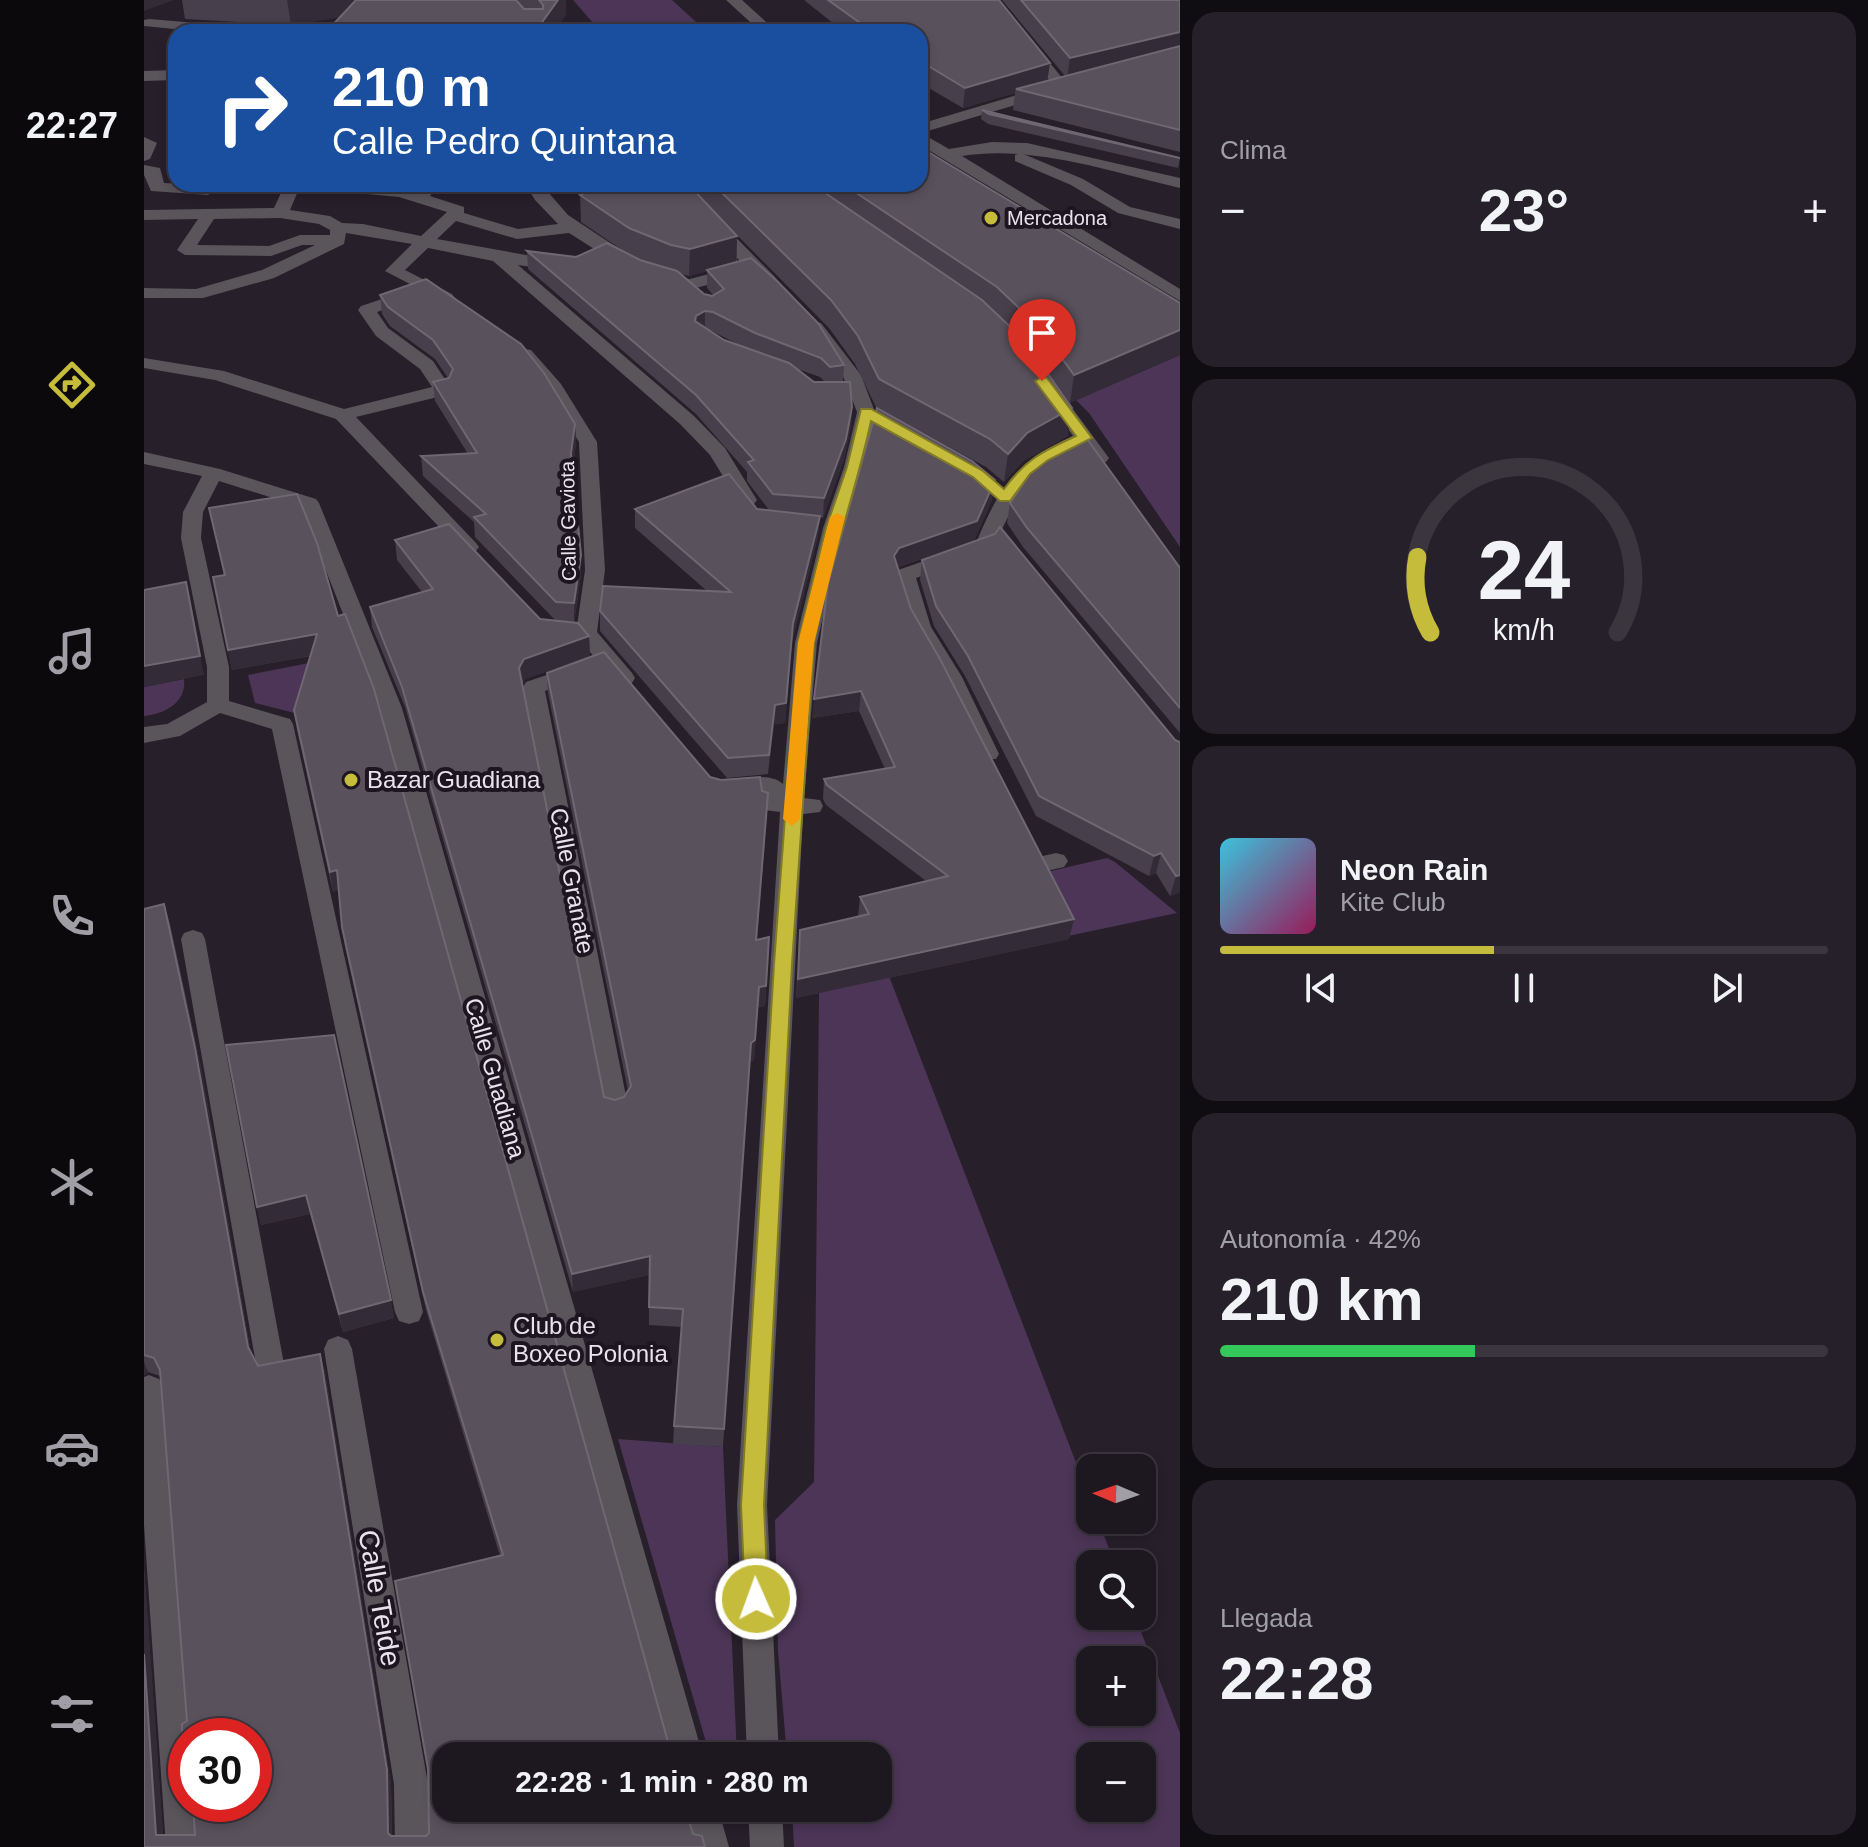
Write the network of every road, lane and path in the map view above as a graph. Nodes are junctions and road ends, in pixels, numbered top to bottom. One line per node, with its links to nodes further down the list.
1 (733, 0): 5 (street)
2 (991, 0): 10 (street)
3 (144, 6): 4 (street)
4 (146, 24): 6 (street)
5 (761, 24)
6 (168, 26)
7 (168, 75): 8 (street)
8 (144, 76)
9 (1081, 83): 10 (street)
10 (1062, 87): 11 (street)
11 (979, 110): 12 (street); 13 (street)
12 (1008, 117)
13 (928, 126)
14 (144, 142): 18 (street)
15 (928, 143): 17 (street)
16 (992, 147): 17 (street); 20 (street); 30 (street)
17 (947, 154): 40 (street)
18 (144, 156)
19 (144, 170): 21 (street)
20 (1180, 183)
21 (168, 188)
22 (289, 192): 26 (street)
23 (427, 192): 28 (street)
24 (537, 192): 31 (street)
25 (682, 192): 36 (street)
26 (280, 213): 29 (street); 32 (street)
27 (144, 215): 29 (street)
28 (455, 215): 31 (street); 33 (street)
29 (208, 216): 32 (street)
30 (1180, 224)
31 (573, 227): 34 (street)
32 (338, 234): 33 (street); 39 (street)
33 (426, 241): 35 (street); 38 (street)
34 (608, 250): 35 (street); 37 (street)
35 (499, 257): 55 (street)
36 (754, 267): 41 (street); 46 (street)
37 (646, 272)
38 (430, 287): 42 (street); 47 (street)
39 (144, 293)
40 (1180, 296)
41 (704, 300)
42 (467, 313)
43 (505, 340): 60 (street, Calle Gaviota)
44 (144, 363): 47 (street)
45 (1036, 373): 49 (street)
46 (852, 399): 48 (street); 67 (street)
47 (343, 415): 58 (street)
48 (889, 425)
49 (1084, 438): 52 (street); 54 (street)
50 (144, 458): 51 (street)
51 (213, 473): 63 (street); 74 (street, Calle Guadiana)
52 (1111, 475)
53 (987, 482): 54 (street)
54 (1005, 497): 56 (street)
55 (757, 512)
56 (994, 522): 57 (street); 65 (street)
57 (1007, 543)
58 (485, 564)
59 (539, 620): 60 (street)
60 (586, 633): 61 (street)
61 (608, 660): 62 (street); 69 (street, Calle Granate)
62 (639, 695)
63 (218, 705): 64 (street); 70 (street)
64 (144, 735)
65 (999, 776)
66 (709, 777): 67 (street)
67 (802, 805): 75 (street)
68 (193, 939): 72 (street)
69 (615, 1106)
70 (409, 1312)
71 (338, 1349): 79 (street, Calle Teide)
72 (270, 1364)
73 (149, 1388): 78 (street)
74 (683, 1742)
75 (762, 1742)
76 (705, 1822): 80 (street)
77 (766, 1822): 81 (street)
78 (183, 1847)
79 (412, 1847)
80 (712, 1847)
81 (767, 1847)

